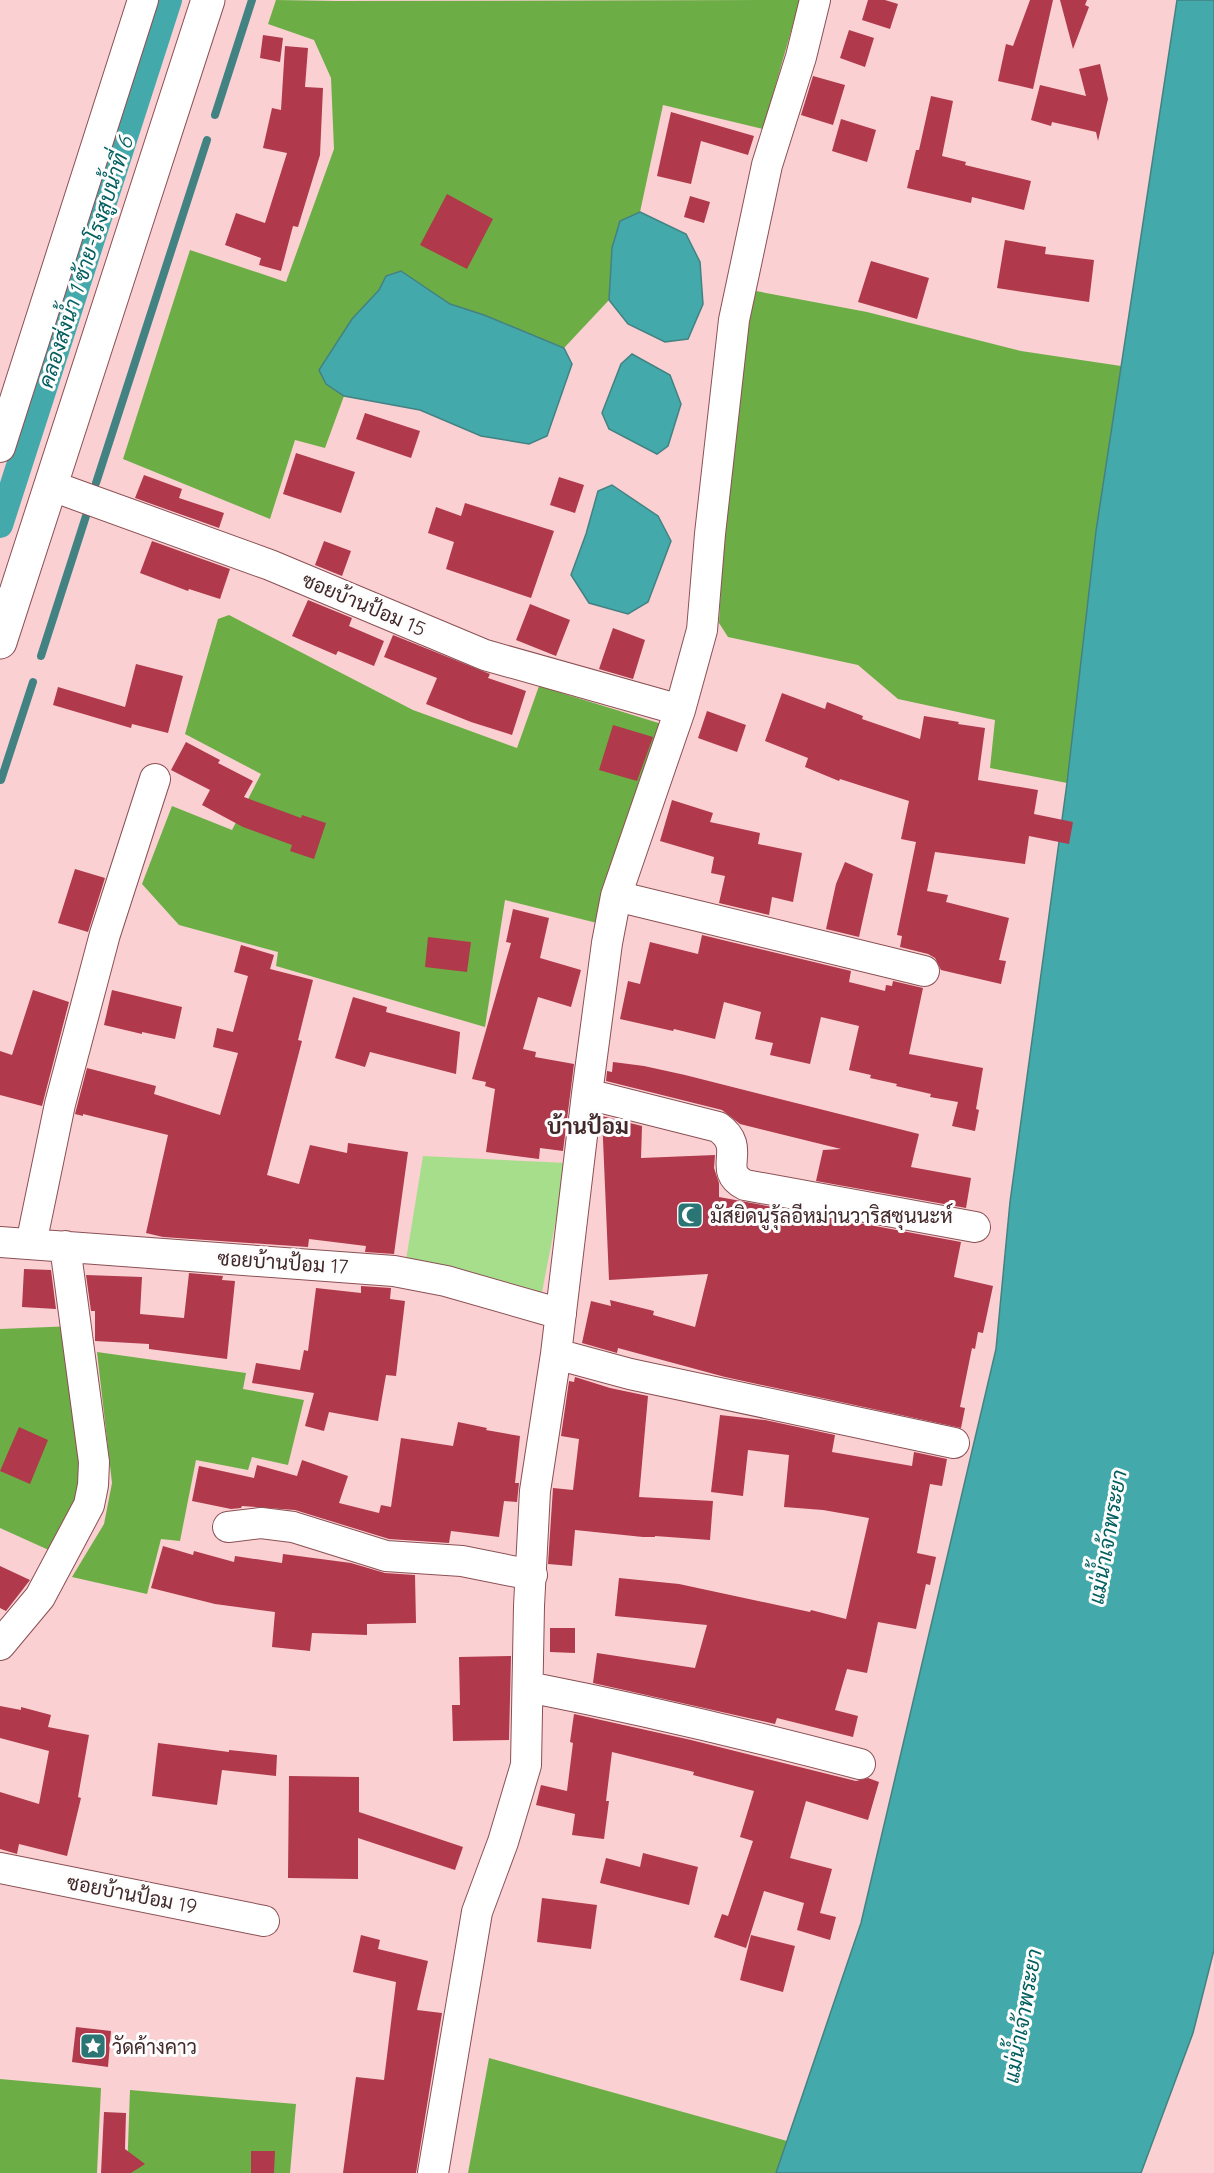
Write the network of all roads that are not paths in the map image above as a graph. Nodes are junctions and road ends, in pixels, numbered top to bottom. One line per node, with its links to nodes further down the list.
1 (143, 0): 4 (street)
2 (208, 0): 5 (main road)
3 (815, 0): 7 (street)
4 (0, 447)
5 (52, 486): 6 (main road); 7 (street, ซอยบ้านป้อม 15)
6 (0, 642)
7 (680, 710): 9 (street)
8 (155, 779): 14 (street)
9 (616, 896): 10 (street); 11 (street)
10 (924, 971)
11 (587, 1094): 12 (street); 16 (street)
12 (975, 1227)
13 (0, 1242): 14 (street, ซอยบ้านป้อม 17)
14 (31, 1244): 15 (street, ซอยบ้านป้อม 17)
15 (65, 1246): 16 (street, ซอยบ้านป้อม 17); 21 (street)
16 (561, 1314): 17 (street)
17 (556, 1354): 18 (street); 20 (street)
18 (954, 1443)
19 (228, 1527): 20 (street)
20 (532, 1575): 22 (street)
21 (0, 1645)
22 (528, 1687): 23 (street); 26 (street)
23 (860, 1764)
24 (0, 1868): 25 (street, ซอยบ้านป้อม 19)
25 (264, 1922)
26 (433, 2173)

